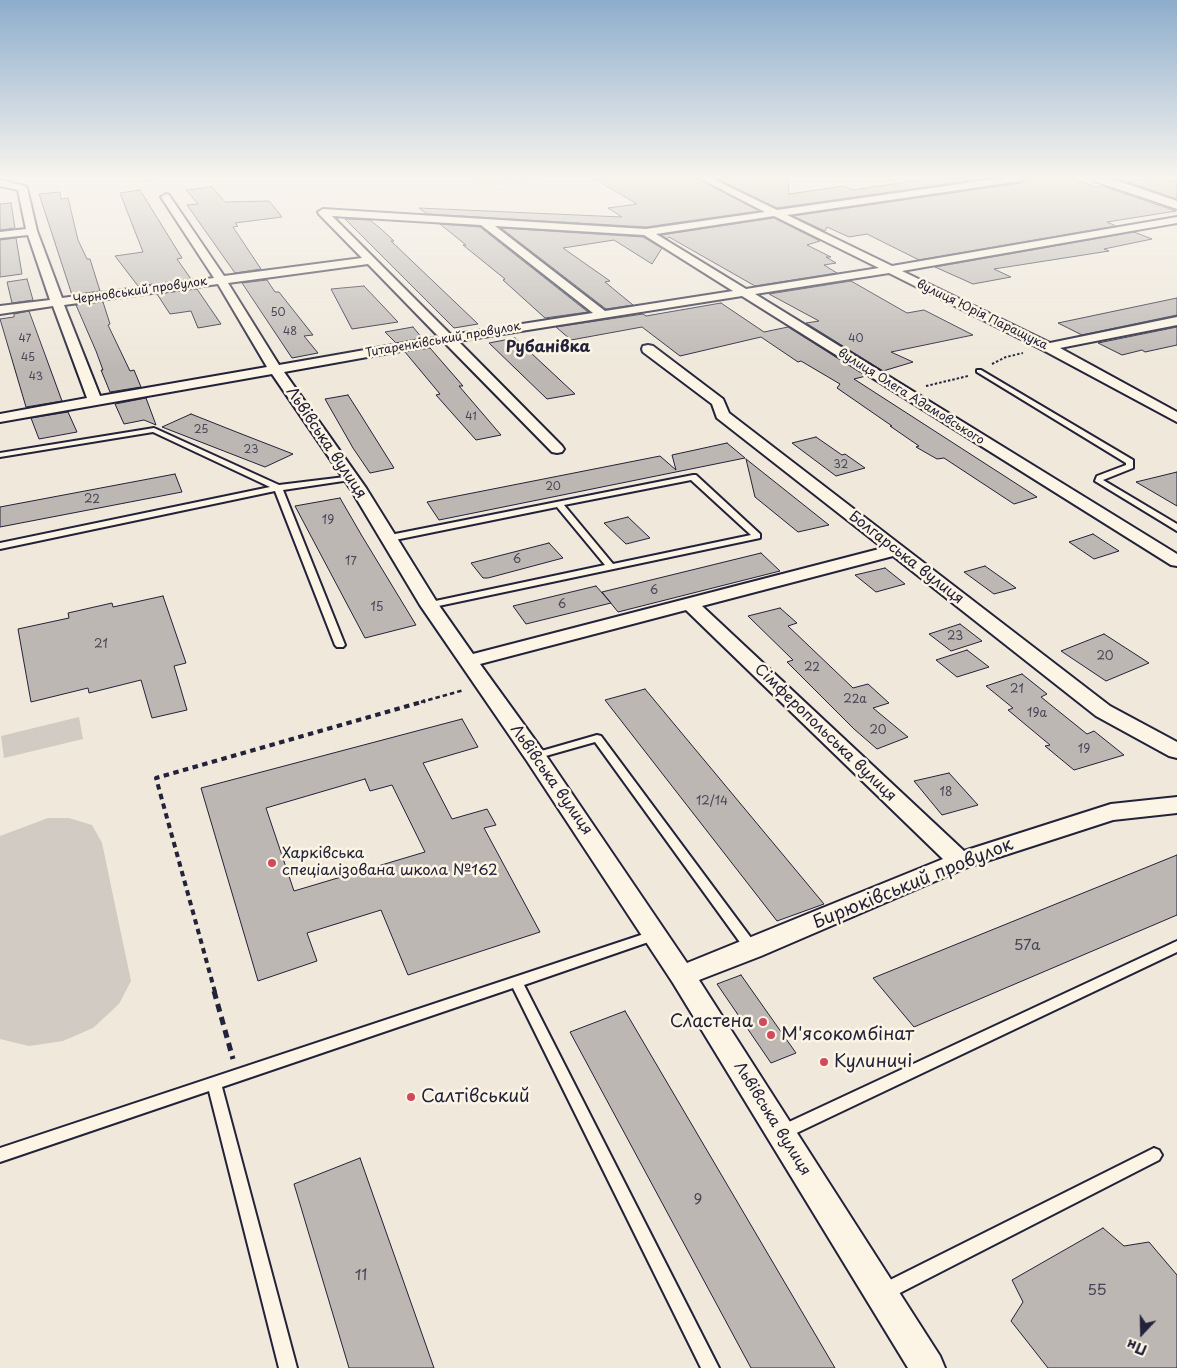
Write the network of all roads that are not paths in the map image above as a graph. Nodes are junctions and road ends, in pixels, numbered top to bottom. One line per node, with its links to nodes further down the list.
1 (36, 242): 12 (street)
2 (196, 242): 10 (street, Львівська вулиця)
3 (352, 242): 8 (street)
4 (509, 242): 14 (street)
5 (662, 242): 11 (street, вулиця Олега Адамовського)
6 (833, 242): 9 (street, вулиця Юрія Паращука)
7 (1051, 242): 9 (street, Титаренківський провулок)
8 (370, 260): 10 (street, Черновський провулок); 16 (street)
9 (888, 270): 11 (street, Титаренківський провулок); 17 (street, вулиця Юрія Паращука)
10 (221, 280): 12 (street, Черновський провулок); 19 (street, Львівська вулиця)
11 (742, 292): 14 (street, Титаренківський провулок); 33 (street, вулиця Олега Адамовського)
12 (57, 302): 13 (street, Черновський провулок); 21 (street)
13 (0, 310)
14 (602, 314): 16 (street, Титаренківський провулок)
15 (1177, 321): 17 (street)
16 (448, 339): 19 (street, Титаренківський провулок); 24 (street)
17 (1048, 348): 23 (street, вулиця Юрія Паращука)
18 (648, 349): 32 (street, Болгарська вулиця)
19 (276, 370): 21 (street, Титаренківський провулок); 26 (street, Львівська вулиця)
20 (979, 371): 29 (lane)
21 (95, 401): 22 (street, Титаренківський провулок)
22 (0, 418)
23 (1177, 418)
24 (556, 449)
25 (0, 455): 27 (lane)
26 (350, 478): 27 (lane); 30 (street, Львівська вулиця)
27 (278, 488): 31 (lane); 37 (lane)
28 (559, 504): 30 (lane); 34 (lane); 34 (lane)
29 (1177, 528)
30 (390, 538): 36 (street, Львівська вулиця)
31 (0, 546)
32 (896, 550): 35 (street); 39 (street, Болгарська вулиця)
33 (1177, 560)
34 (612, 567): 36 (lane)
35 (690, 604): 38 (street); 42 (street, Сімферопольська вулиця)
36 (429, 605): 38 (street, Львівська вулиця)
37 (340, 645)
38 (468, 660): 40 (street, Львівська вулиця)
39 (1177, 752)
40 (535, 756): 43 (street, Львівська вулиця); 45 (lane)
41 (1177, 805): 42 (street, Бирюківський провулок)
42 (960, 861): 45 (street, Бирюківський провулок)
43 (656, 935): 46 (street, Львівська вулиця); 47 (lane)
44 (1177, 946): 49 (lane)
45 (752, 949): 46 (street, Бирюківський провулок)
46 (682, 976): 49 (street, Львівська вулиця)
47 (516, 982): 48 (lane); 54 (lane)
48 (214, 1084): 50 (lane); 53 (lane)
49 (780, 1133): 52 (street, Львівська вулиця)
50 (0, 1155)
51 (1154, 1155): 52 (lane)
52 (881, 1293): 55 (street, Львівська вулиця)
53 (288, 1368)
54 (710, 1368)
55 (928, 1368)

